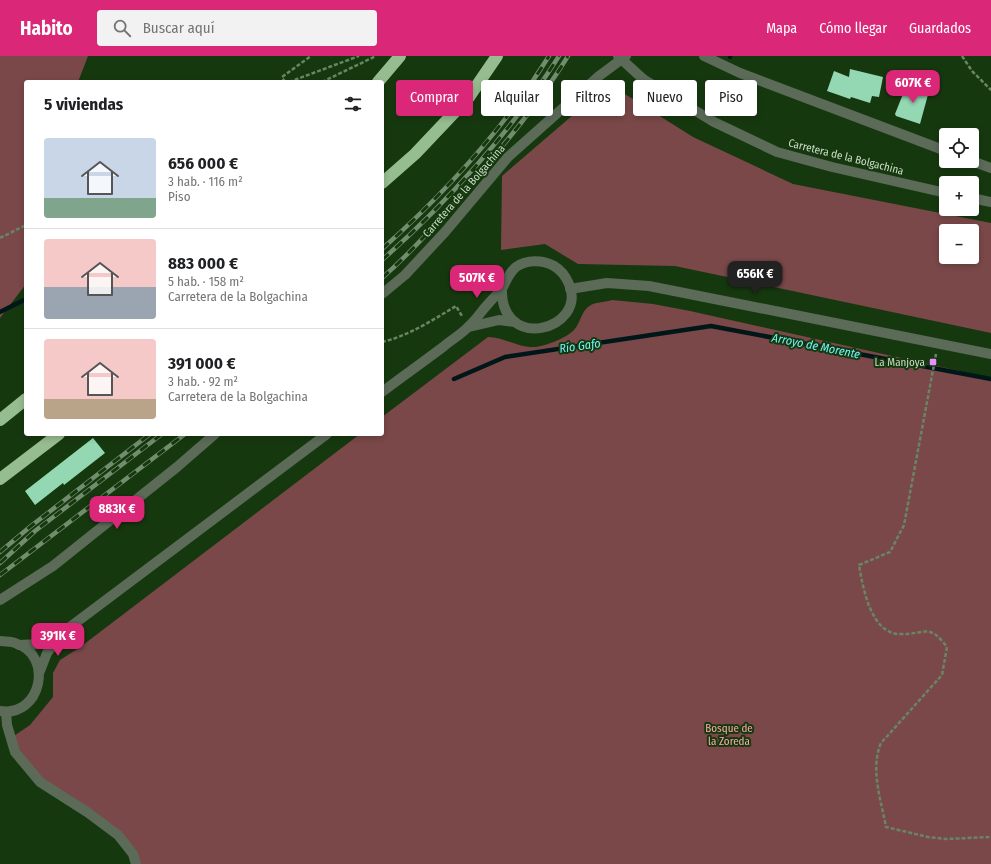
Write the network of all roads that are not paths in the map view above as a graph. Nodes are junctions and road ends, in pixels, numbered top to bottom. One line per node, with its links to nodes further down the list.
1 (497, 56): 10 (highway)
2 (618, 56): 11 (street, Carretera de la Bolgachina, bridge)
3 (626, 56): 16 (street, Carretera de la Bolgachina)
4 (704, 56): 7 (street)
5 (399, 58): 6 (highway)
6 (380, 80)
7 (939, 148)
8 (979, 164): 9 (street)
9 (991, 168)
10 (384, 181)
11 (939, 190)
12 (979, 199): 13 (street)
13 (991, 202)
14 (502, 287): 15 (street); 17 (street); 18 (street)
15 (570, 288): 17 (street); 19 (street)
16 (384, 292)
17 (515, 322): 18 (street)
18 (469, 327): 20 (street)
19 (991, 354)
20 (384, 391)
21 (24, 401): 22 (highway)
22 (0, 420)
23 (56, 436): 26 (highway)
24 (213, 436): 27 (street)
25 (324, 436): 28 (street)
26 (0, 479)
27 (0, 600)
28 (62, 634): 30 (street); 31 (street)
29 (0, 641): 30 (street)
30 (19, 645): 31 (street)
31 (40, 671): 32 (street)
32 (3, 712): 33 (street)
33 (136, 864)

